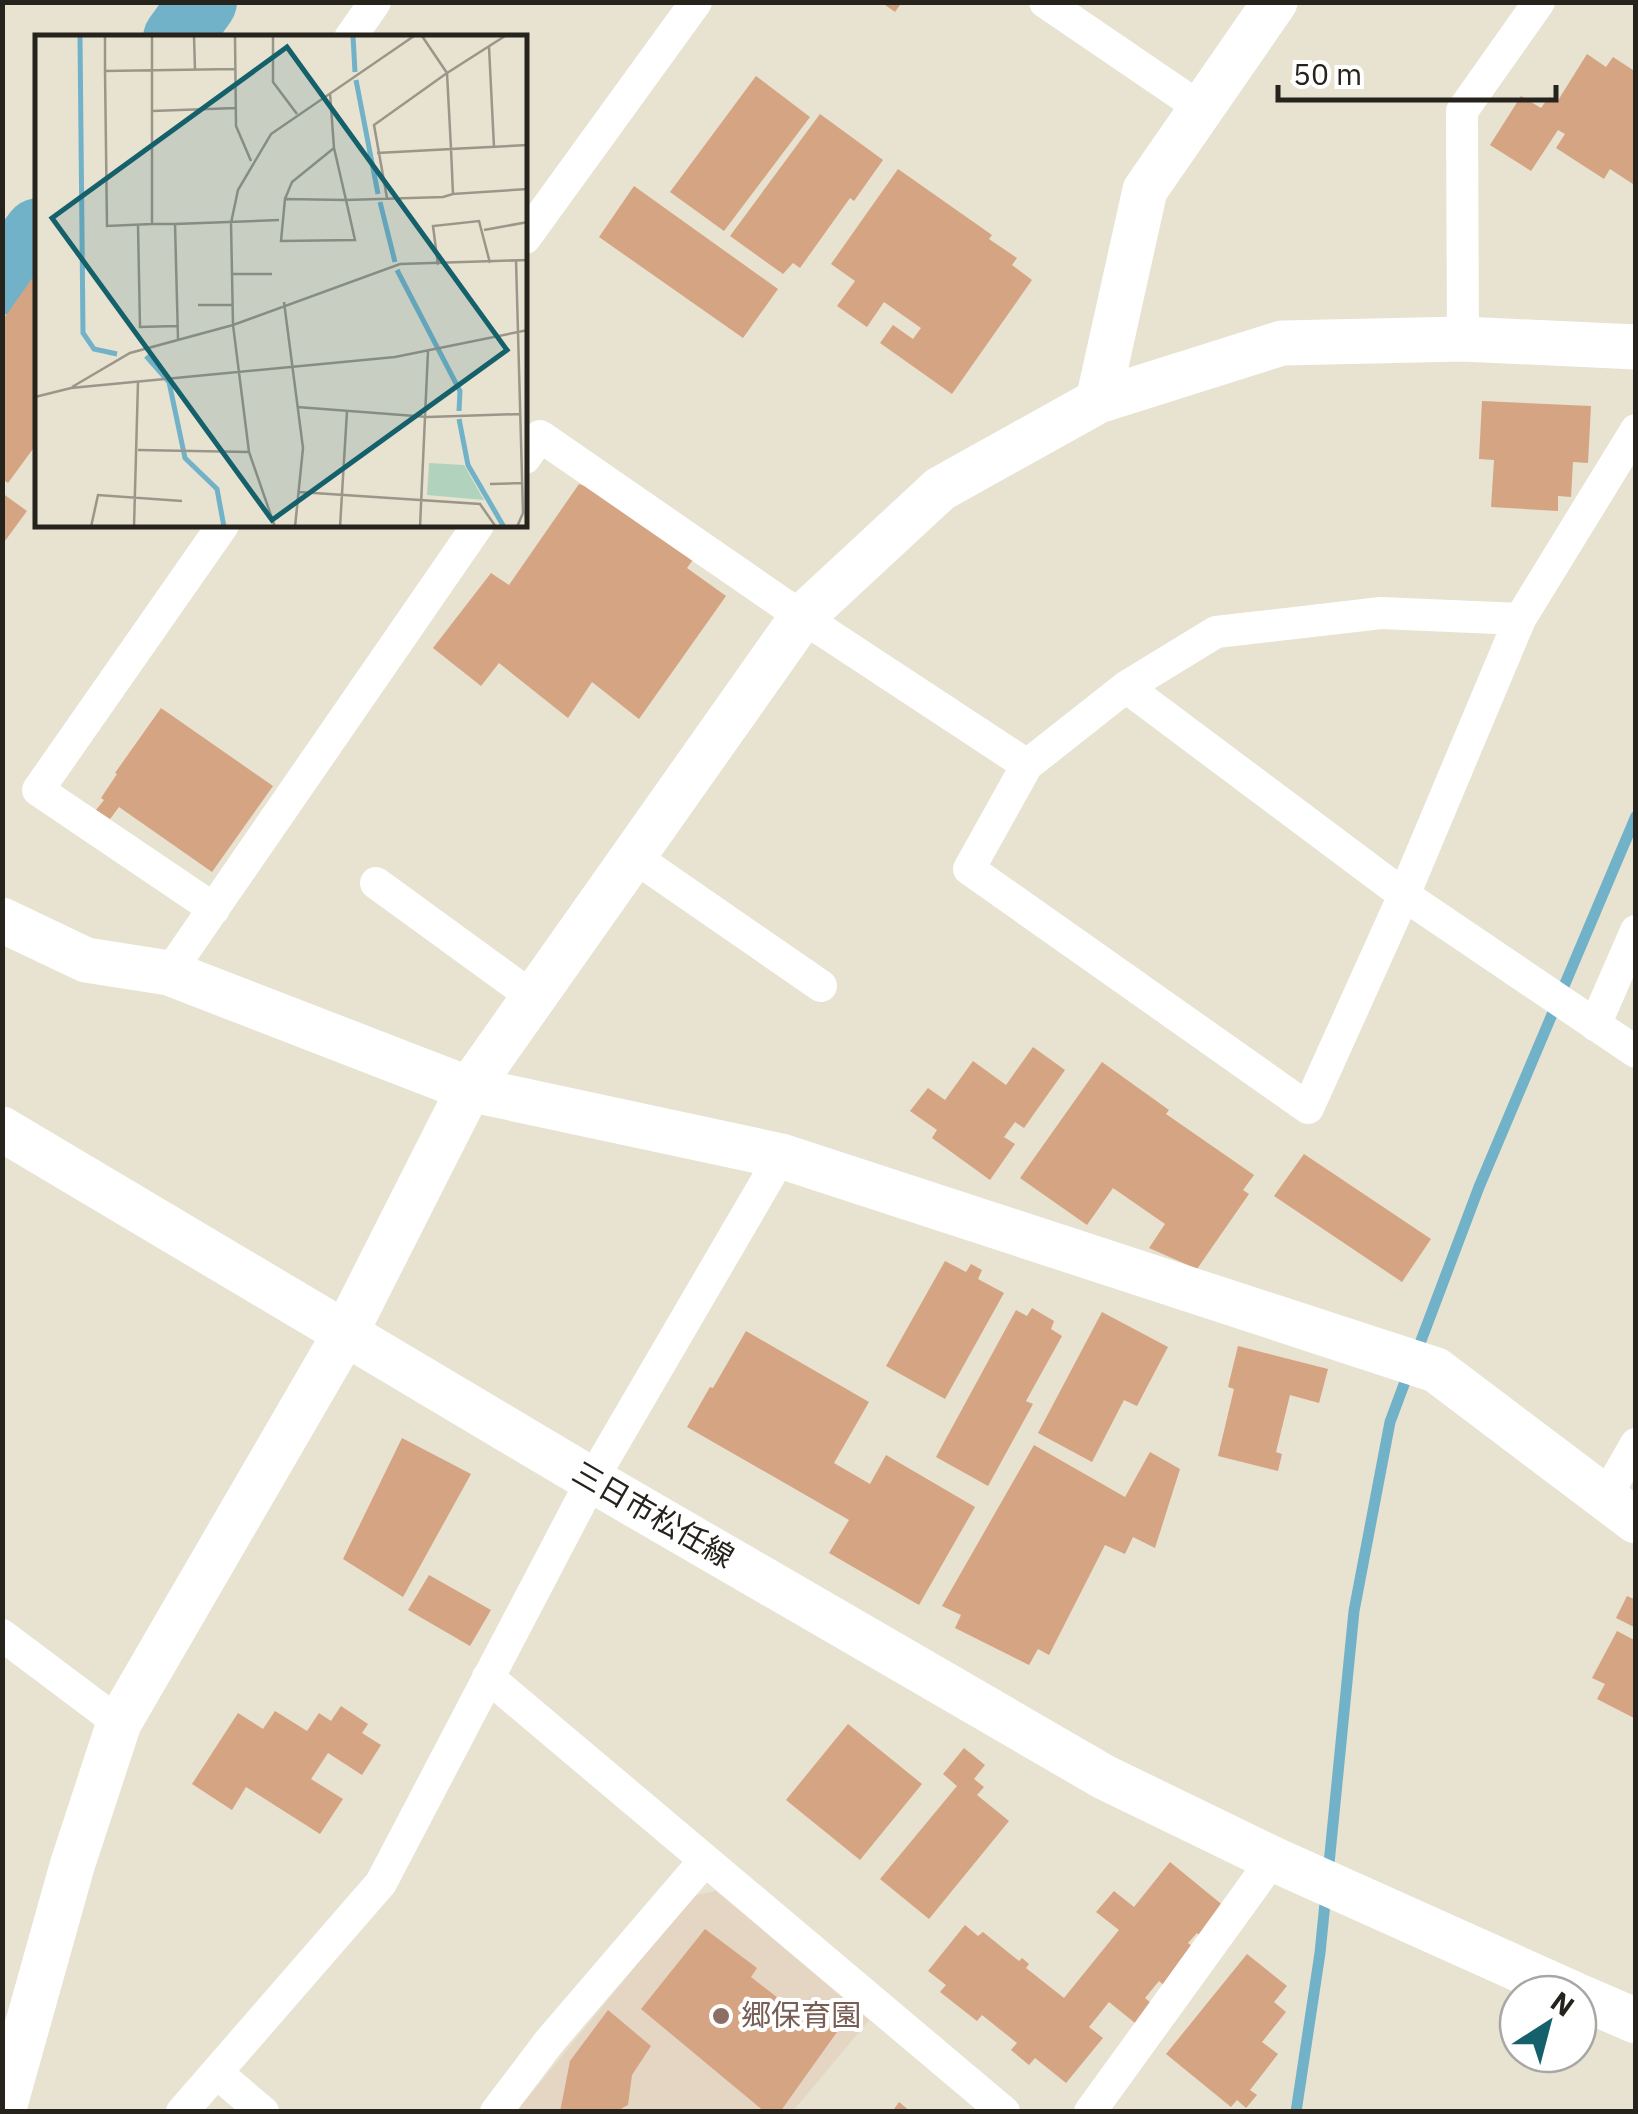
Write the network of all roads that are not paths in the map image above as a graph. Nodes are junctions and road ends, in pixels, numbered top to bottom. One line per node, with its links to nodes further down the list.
1 (375, 2): 6 (street)
2 (696, 2): 8 (street)
3 (1045, 2): 7 (street)
4 (1275, 2): 7 (street)
5 (1539, 2): 9 (street)
6 (352, 35)
7 (1202, 108): 11 (street)
8 (528, 234)
9 (1464, 339): 10 (street); 11 (street)
10 (1636, 347)
11 (1098, 401): 16 (street)
12 (1636, 430): 17 (street)
13 (530, 440): 16 (street)
14 (220, 528): 23 (street)
15 (476, 528): 23 (street)
16 (802, 618): 19 (street); 20 (street)
17 (1520, 619): 18 (street); 22 (street)
18 (1126, 686): 19 (street); 22 (street)
19 (1027, 765): 22 (street)
20 (633, 856): 27 (street); 28 (street)
21 (376, 883): 28 (street)
22 (1404, 895): 29 (street)
23 (214, 909): 26 (street)
24 (2, 920): 26 (street)
25 (1636, 931): 29 (street)
26 (169, 973): 31 (street)
27 (821, 986)
28 (534, 998): 31 (street)
29 (1584, 1016): 30 (street)
30 (1636, 1052)
31 (469, 1089): 33 (street); 34 (street)
32 (5, 1131): 34 (street, 三日市松任線)
33 (781, 1156): 36 (street); 37 (street)
34 (346, 1332): 36 (street, 三日市松任線); 40 (street)
35 (1636, 1444): 37 (street)
36 (592, 1480): 39 (street); 42 (street, 三日市松任線)
37 (1620, 1510)
38 (2, 1634): 40 (street)
39 (488, 1677): 41 (street); 46 (street)
40 (119, 1723): 47 (street)
41 (705, 1860): 50 (street); 51 (street)
42 (1312, 1876): 43 (street, 三日市松任線); 52 (street)
43 (1529, 1974)
44 (1598, 2005): 45 (street, 三日市松任線)
45 (1636, 2021)
46 (217, 2073): 48 (street); 49 (street)
47 (3, 2112)
48 (182, 2112)
49 (262, 2112)
50 (496, 2112)
51 (1004, 2112)
52 (1090, 2112)

